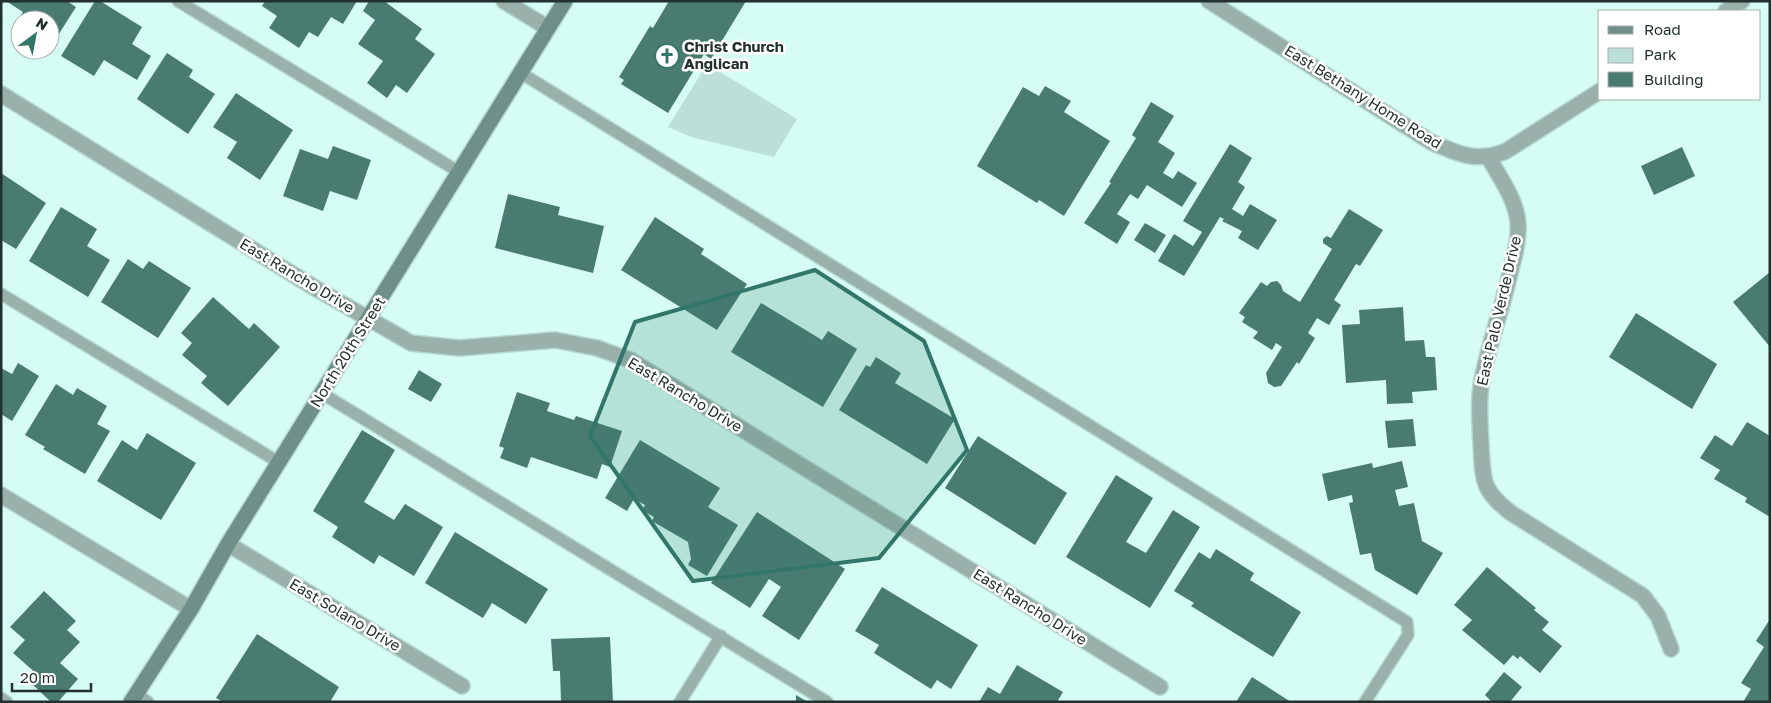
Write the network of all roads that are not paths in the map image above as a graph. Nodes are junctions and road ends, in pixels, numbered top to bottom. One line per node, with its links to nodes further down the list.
1 (178, 1): 12 (lane)
2 (504, 1): 7 (street)
3 (564, 1): 7 (street, North 20th Street)
4 (1209, 1): 11 (street, East Bethany Home Road)
5 (1742, 1): 6 (street)
6 (1728, 10)
7 (548, 28): 8 (street, North 20th Street)
8 (521, 73): 12 (street, North 20th Street); 29 (lane)
9 (1598, 92): 11 (street)
10 (1, 94): 14 (street, East Rancho Drive)
11 (1489, 158): 21 (street, East Palo Verde Drive)
12 (459, 172): 14 (street, North 20th Street)
13 (1, 294): 16 (lane)
14 (368, 319): 15 (street, North 20th Street); 23 (street, East Rancho Drive)
15 (323, 394): 16 (street, North 20th Street); 20 (lane)
16 (280, 463): 18 (street, North 20th Street)
17 (1, 495): 19 (street)
18 (228, 544): 19 (street, North 20th Street); 22 (street, East Solano Drive)
19 (191, 610): 25 (street, North 20th Street)
20 (721, 636): 27 (lane); 28 (lane)
21 (1671, 648)
22 (462, 686)
23 (1160, 687)
24 (1, 698): 26 (lane)
25 (138, 699)
26 (7, 702)
27 (680, 702)
28 (827, 702)
29 (1365, 702)

